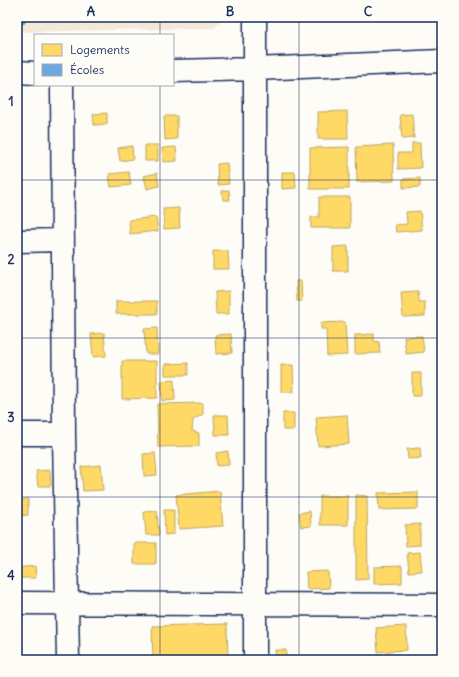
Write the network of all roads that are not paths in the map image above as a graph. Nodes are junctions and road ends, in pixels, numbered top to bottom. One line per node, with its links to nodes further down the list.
1 (255, 17): 3 (street)
2 (442, 61): 3 (street)
3 (255, 70): 4 (street); 14 (street)
4 (174, 71)
5 (17, 72): 6 (street)
6 (34, 73)
7 (62, 86): 8 (street)
8 (64, 240): 9 (street); 11 (street)
9 (17, 241)
10 (17, 434): 11 (street)
11 (64, 434): 13 (street)
12 (17, 604): 13 (street)
13 (67, 604): 14 (street); 16 (street)
14 (255, 604): 15 (street); 17 (street)
15 (442, 606)
16 (68, 660)
17 (255, 660)

